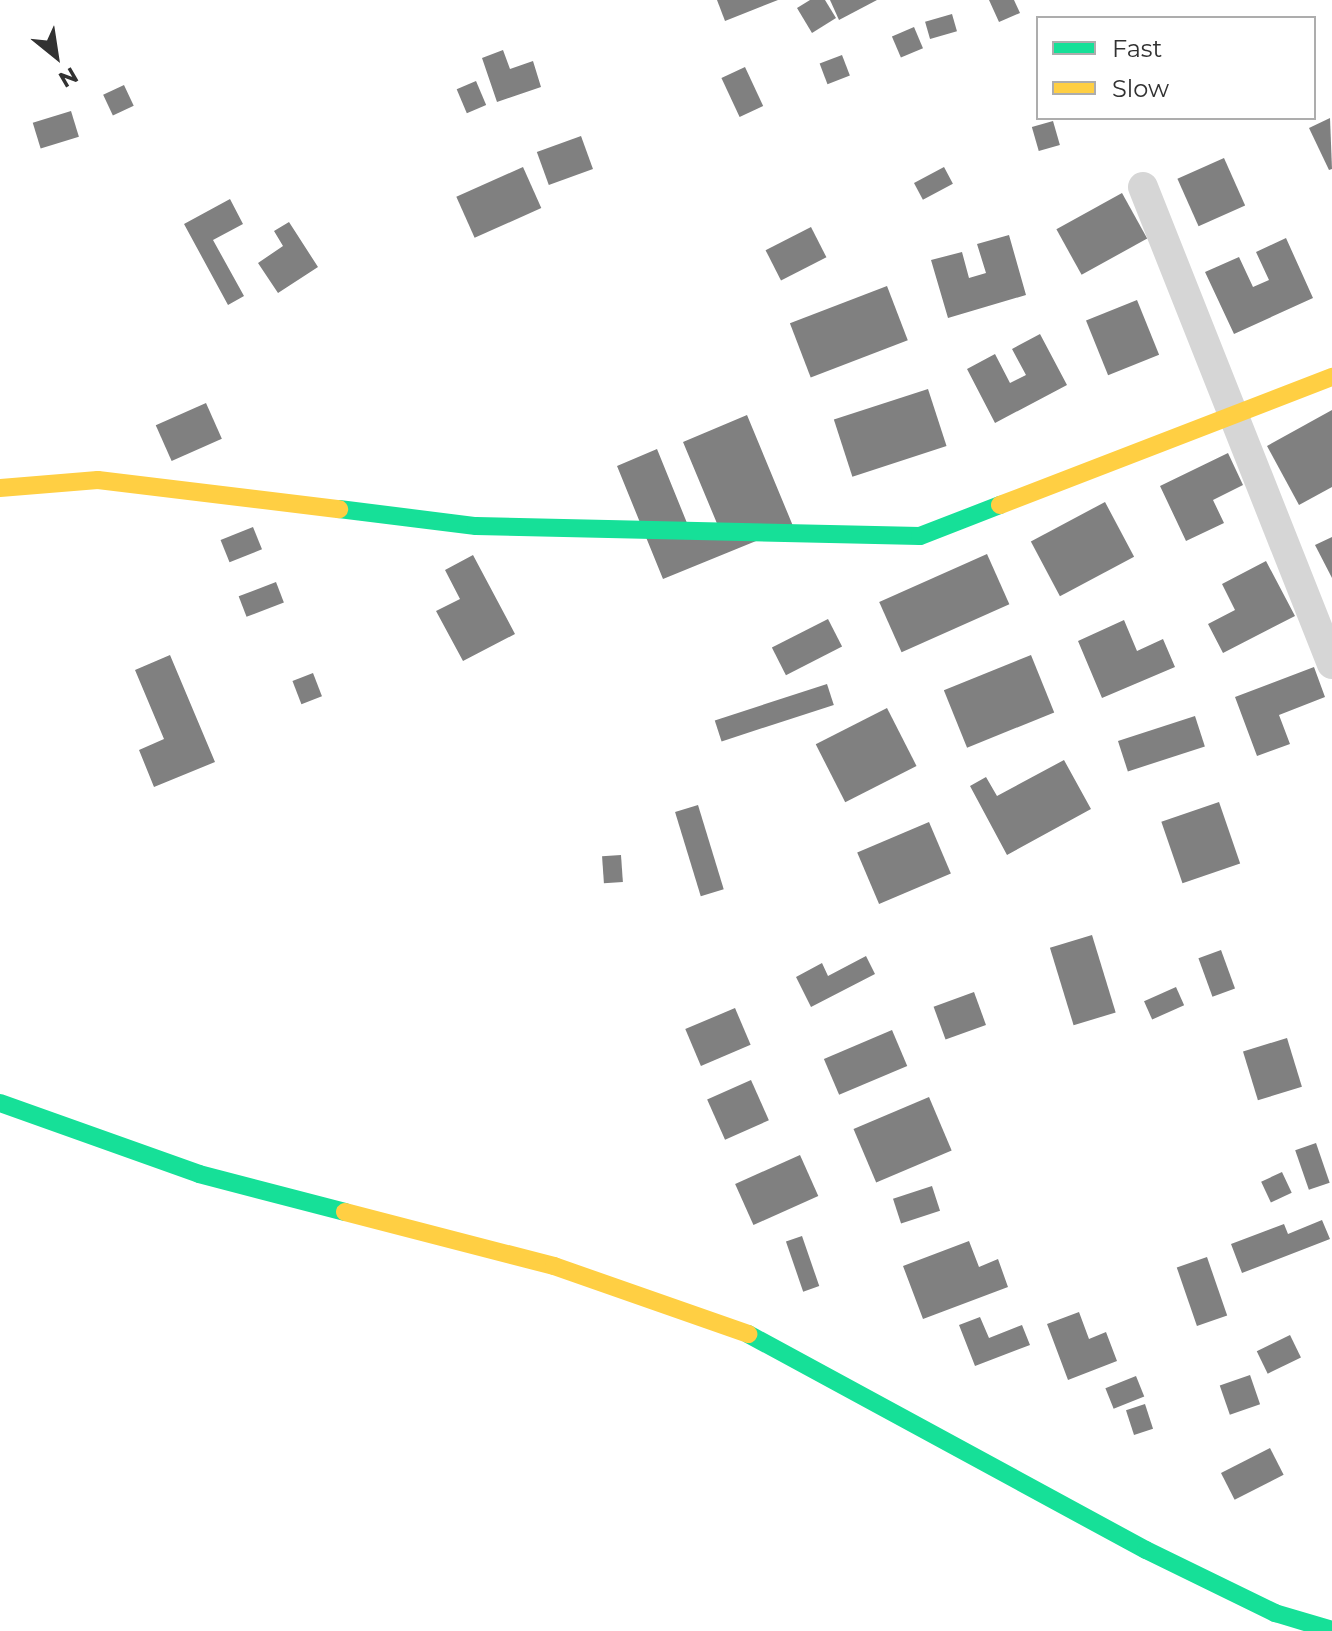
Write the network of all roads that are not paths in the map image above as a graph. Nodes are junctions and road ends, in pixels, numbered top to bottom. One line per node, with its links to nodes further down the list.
1 (1143, 187): 3 (street)
2 (1332, 377): 3 (main road)
3 (1234, 415): 4 (main road); 5 (street)
4 (0, 488)
5 (1332, 664)
6 (0, 1103): 7 (main road)
7 (1332, 1630)

